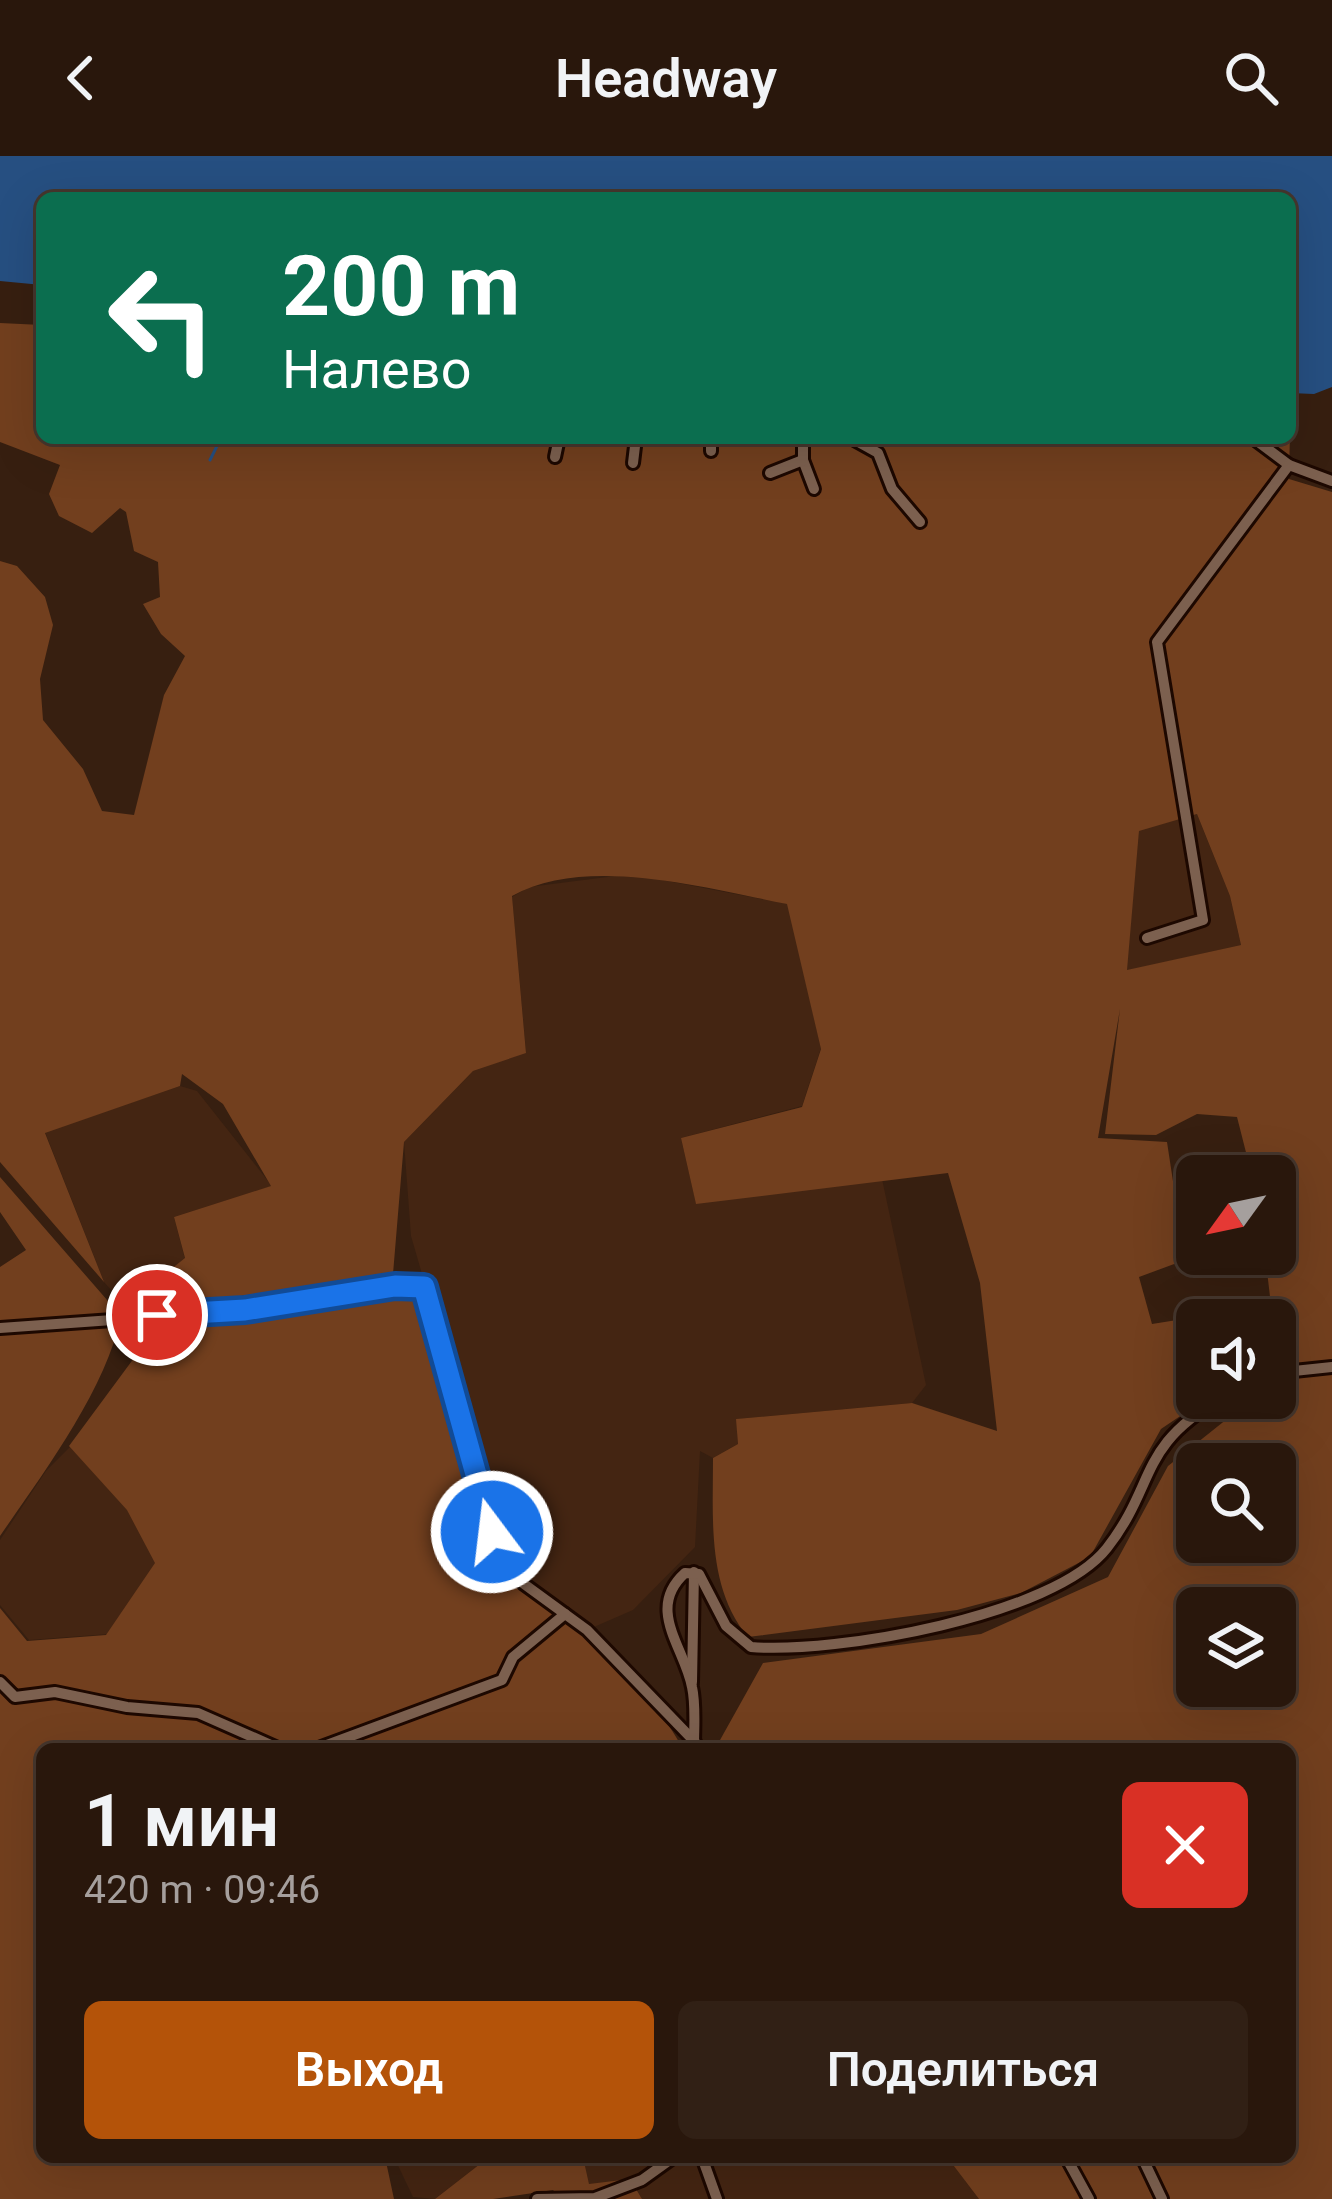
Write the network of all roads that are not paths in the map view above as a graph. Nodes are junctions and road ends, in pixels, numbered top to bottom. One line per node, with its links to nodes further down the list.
1 (558, 444): 6 (street)
2 (635, 444): 8 (street)
3 (803, 444): 7 (street)
4 (862, 444): 13 (street)
5 (1261, 444): 9 (street)
6 (555, 457)
7 (803, 460): 10 (street); 12 (street)
8 (633, 463)
9 (1289, 465): 11 (street); 14 (street)
10 (770, 473)
11 (1332, 481)
12 (814, 489)
13 (920, 521)
14 (1147, 938)
15 (0, 1328): 20 (street)
16 (1332, 1366): 17 (street)
17 (1296, 1370)
18 (1191, 1419): 19 (street)
19 (694, 1572): 22 (street); 22 (street)
20 (565, 1614): 24 (street); 25 (street)
21 (0, 1682): 23 (street)
22 (692, 1685): 26 (street)
23 (266, 1743)
24 (332, 1743)
25 (692, 1743)
26 (694, 1743)
27 (666, 2163): 31 (street)
28 (704, 2163): 32 (street)
29 (1069, 2163): 33 (street)
30 (1145, 2163): 34 (street)
31 (537, 2199)
32 (717, 2199)
33 (1088, 2199)
34 (1162, 2199)

